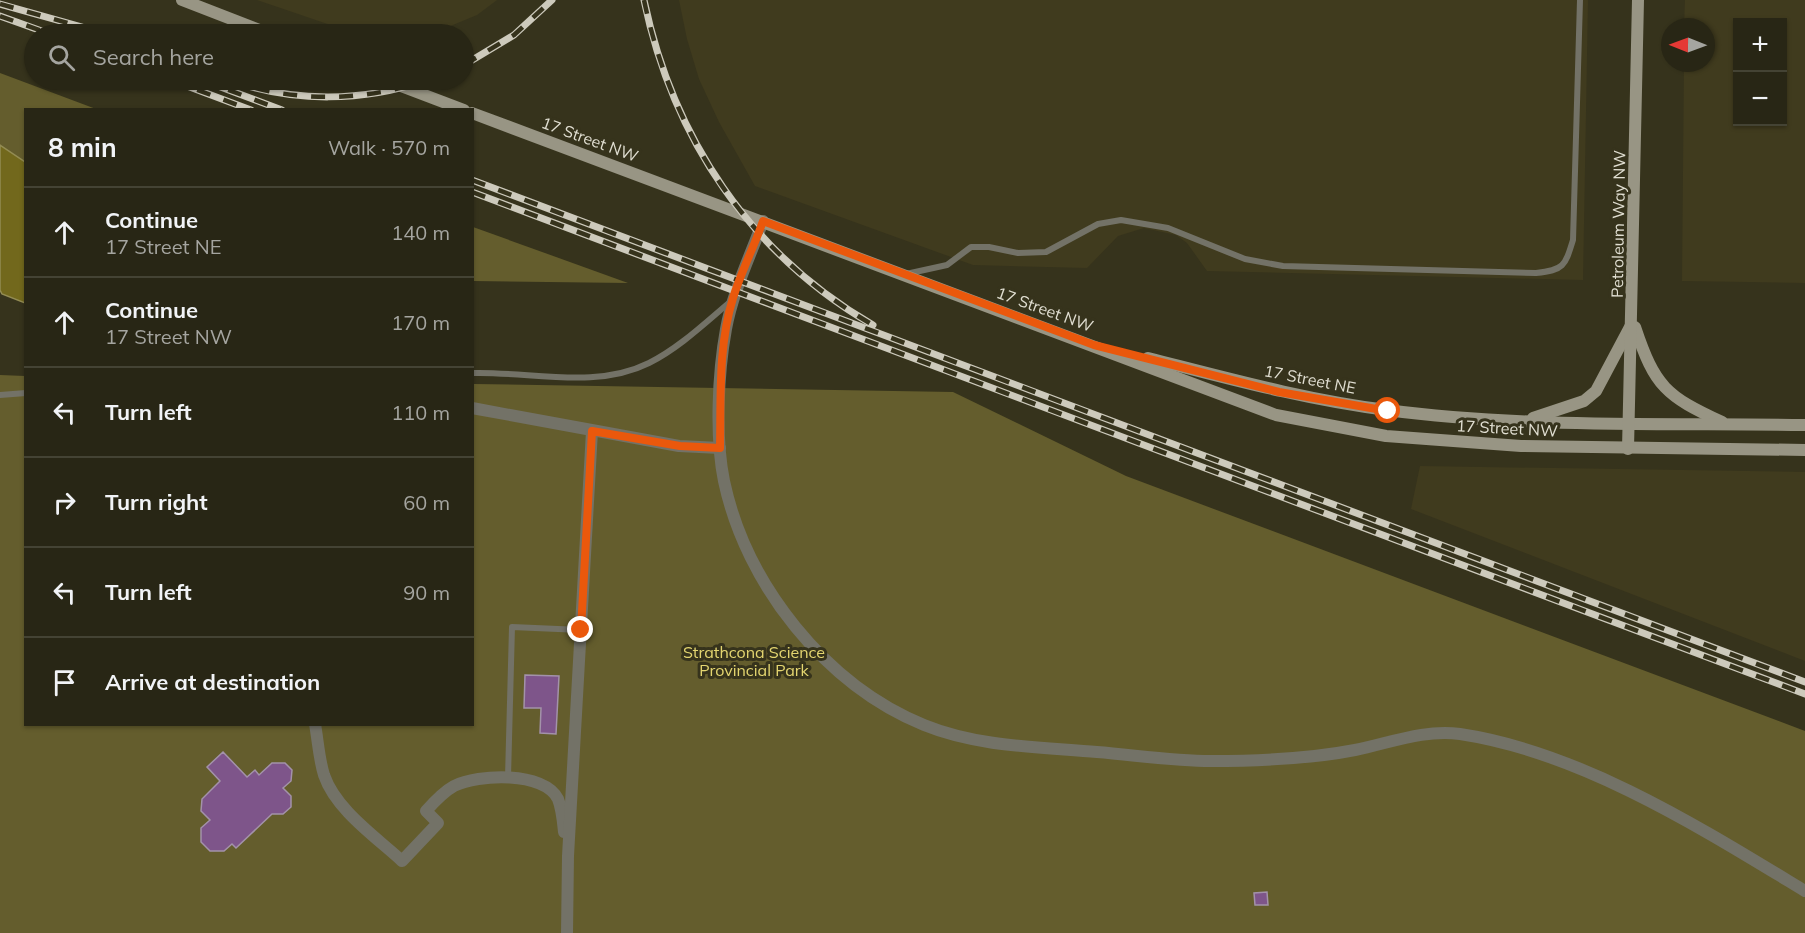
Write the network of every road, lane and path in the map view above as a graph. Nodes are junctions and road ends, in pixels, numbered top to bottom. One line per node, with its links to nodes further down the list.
1 (182, 0): 4 (main road)
2 (1580, 0): 9 (lane)
3 (1638, 0): 11 (main road, Petroleum Way NW)
4 (244, 24)
5 (411, 90): 6 (main road)
6 (459, 108)
7 (474, 113): 8 (main road, 17 Street NW)
8 (763, 221): 9 (main road, 17 Street NW); 10 (street)
9 (903, 274): 12 (main road, 17 Street NW)
10 (732, 300): 13 (lane); 22 (street)
11 (1633, 321): 17 (main road); 18 (main road, Petroleum Way NW); 19 (main road)
12 (1094, 345): 17 (main road, 17 Street NE); 23 (main road, 17 Street NW)
13 (474, 373)
14 (24, 393): 15 (lane)
15 (0, 395)
16 (474, 408): 21 (street)
17 (1524, 421): 18 (main road, 17 Street NW)
18 (1628, 423): 19 (main road); 23 (main road, Petroleum Way NW)
19 (1726, 424): 20 (main road)
20 (1805, 425)
21 (592, 431): 22 (street); 25 (street)
22 (720, 448): 29 (street)
23 (1628, 449): 24 (main road, 17 Street NW)
24 (1805, 450)
25 (581, 630): 27 (lane); 28 (street)
26 (315, 726): 27 (street)
27 (508, 778): 28 (street)
28 (568, 866): 30 (street)
29 (1805, 891)
30 (567, 933)

